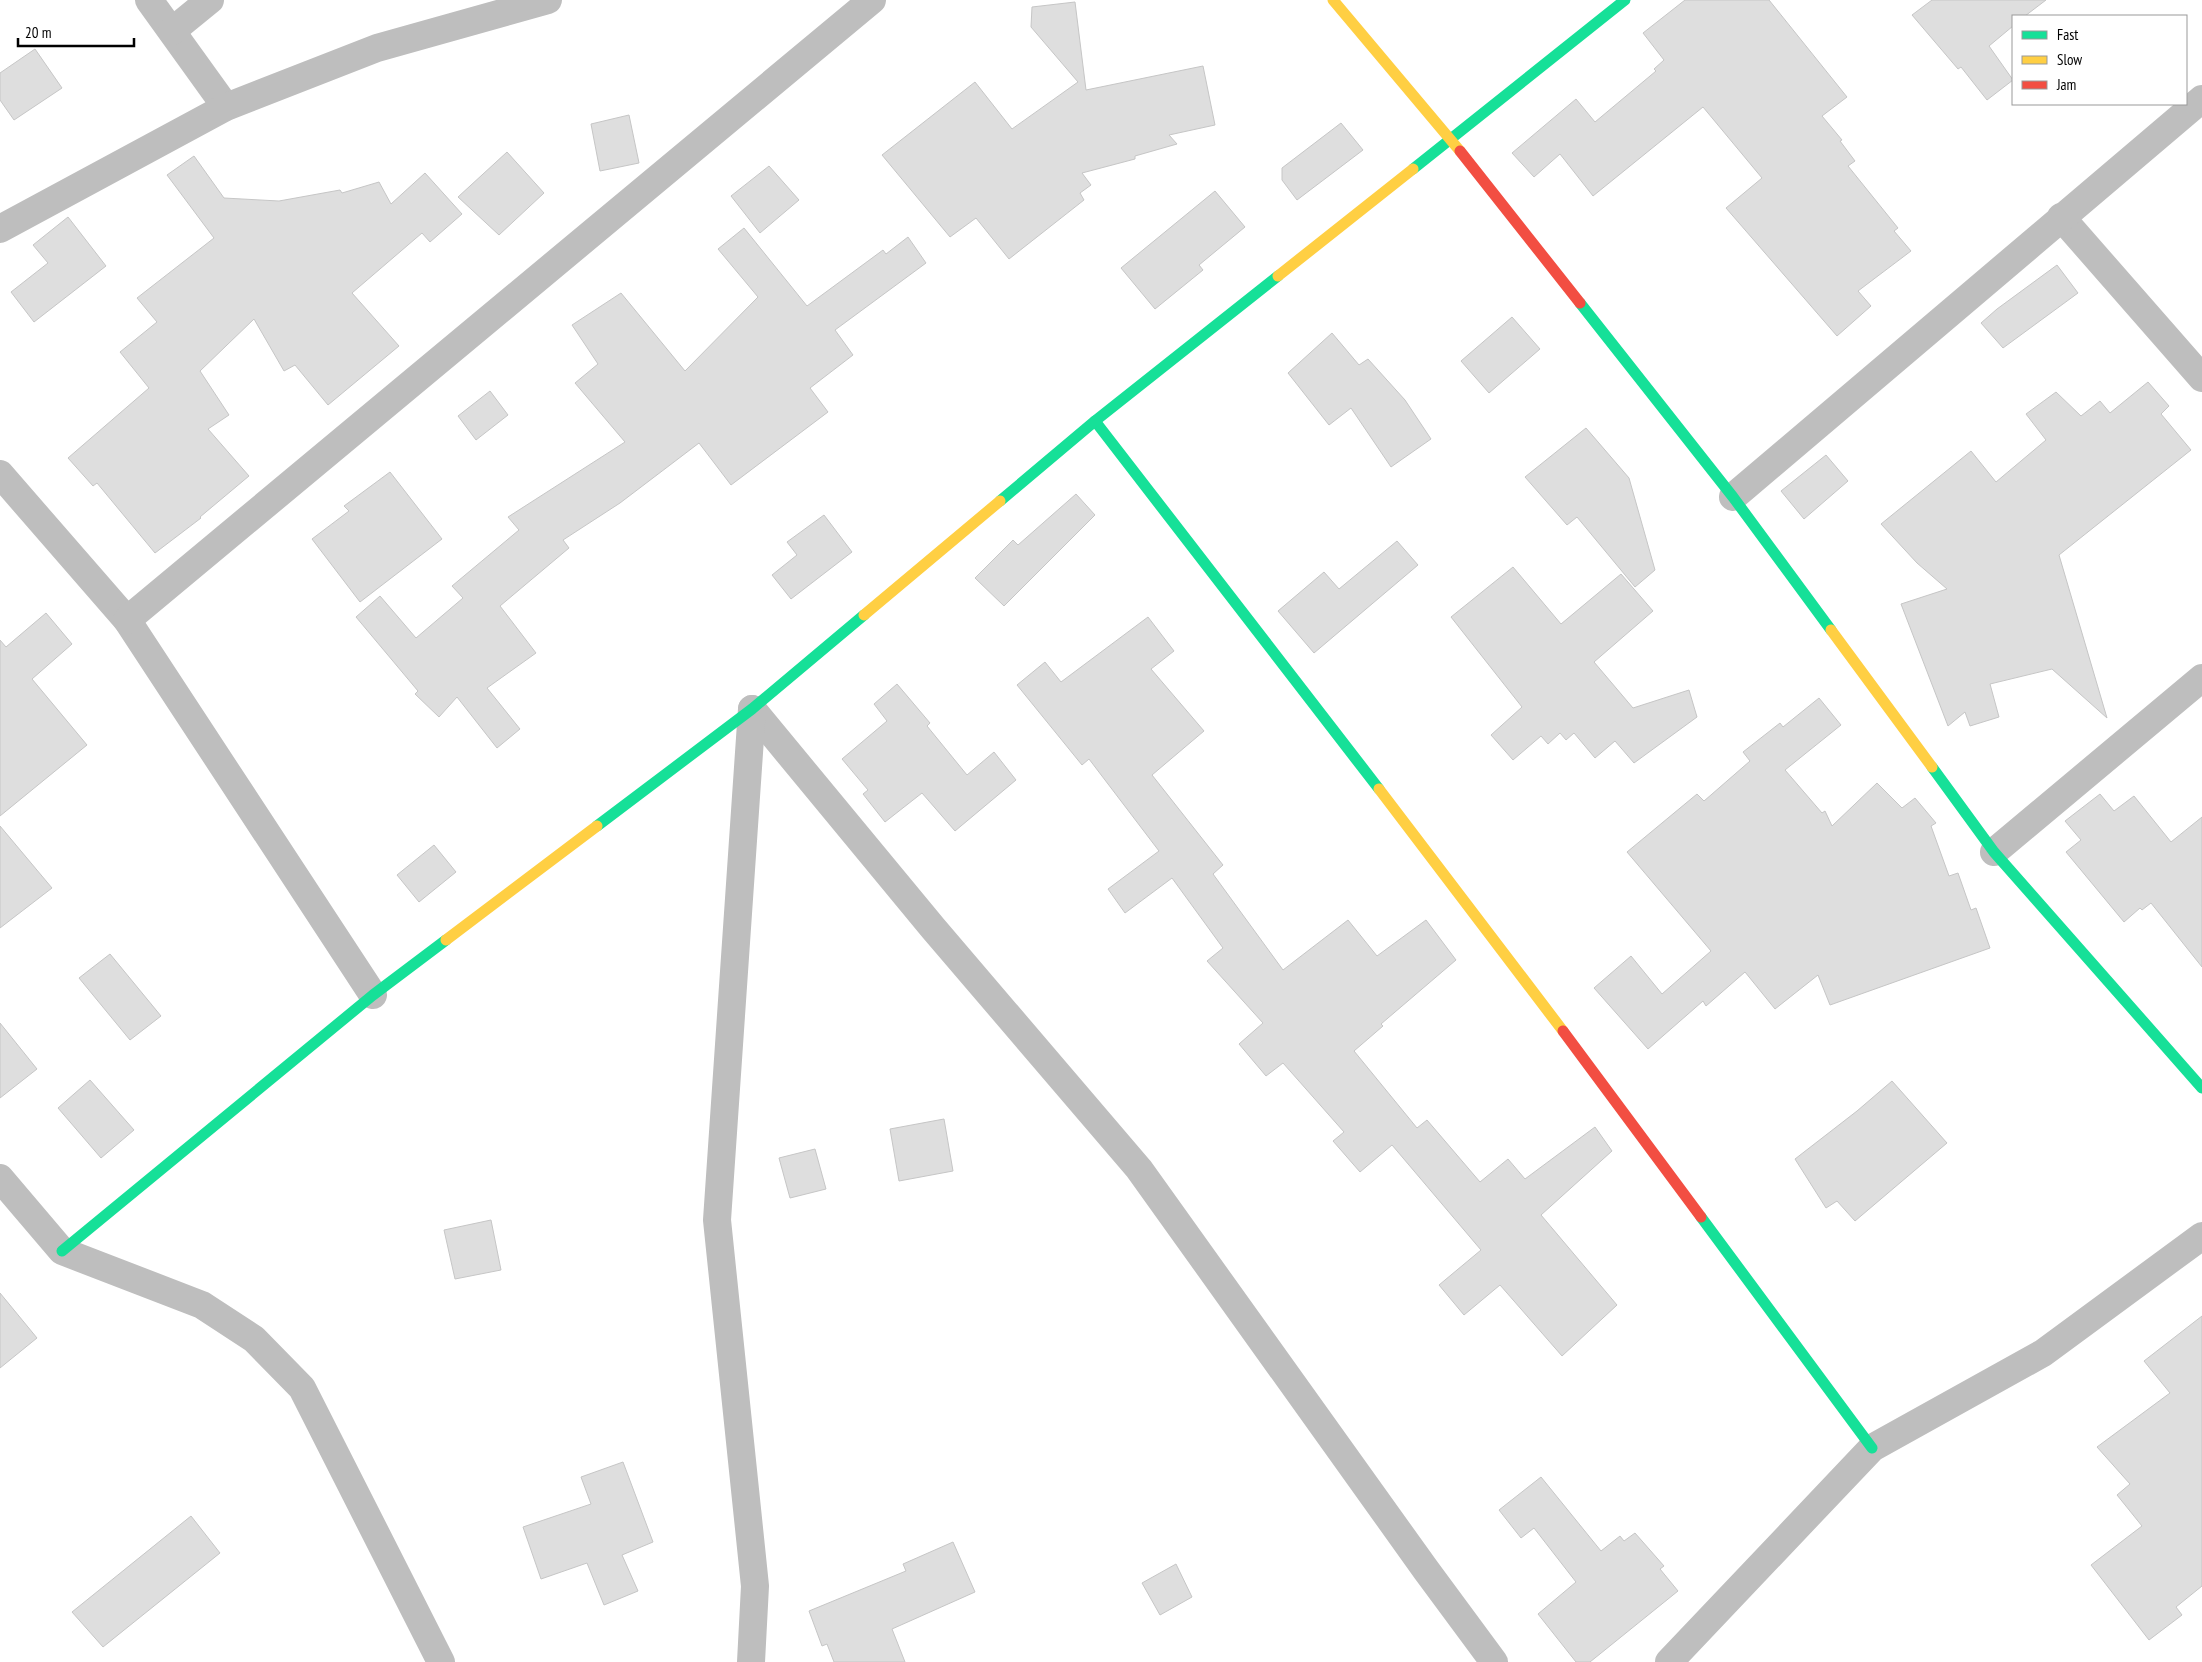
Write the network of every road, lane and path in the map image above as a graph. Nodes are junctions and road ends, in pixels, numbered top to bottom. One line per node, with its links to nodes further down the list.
1 (149, 0): 7 (street)
2 (210, 0): 7 (street)
3 (548, 0): 9 (street)
4 (872, 0): 17 (street)
5 (1333, 0): 10 (street)
6 (1625, 0): 10 (street)
7 (172, 31): 9 (street)
8 (2202, 99): 11 (street)
9 (226, 107): 12 (street)
10 (1450, 138): 14 (street); 16 (street)
11 (2061, 217): 13 (street); 16 (street)
12 (0, 229)
13 (2202, 378)
14 (1095, 421): 19 (street); 26 (street)
15 (0, 474): 17 (street)
16 (1733, 496): 20 (street)
17 (127, 620): 21 (street)
18 (2202, 678): 20 (street)
19 (752, 709): 21 (street); 28 (street); 29 (street)
20 (1994, 852): 22 (street)
21 (373, 995): 25 (street)
22 (2202, 1088)
23 (0, 1178): 25 (street)
24 (2202, 1236): 26 (street)
25 (62, 1251): 27 (street)
26 (1872, 1448): 30 (street)
27 (441, 1662)
28 (751, 1662)
29 (1494, 1662)
30 (1669, 1662)

